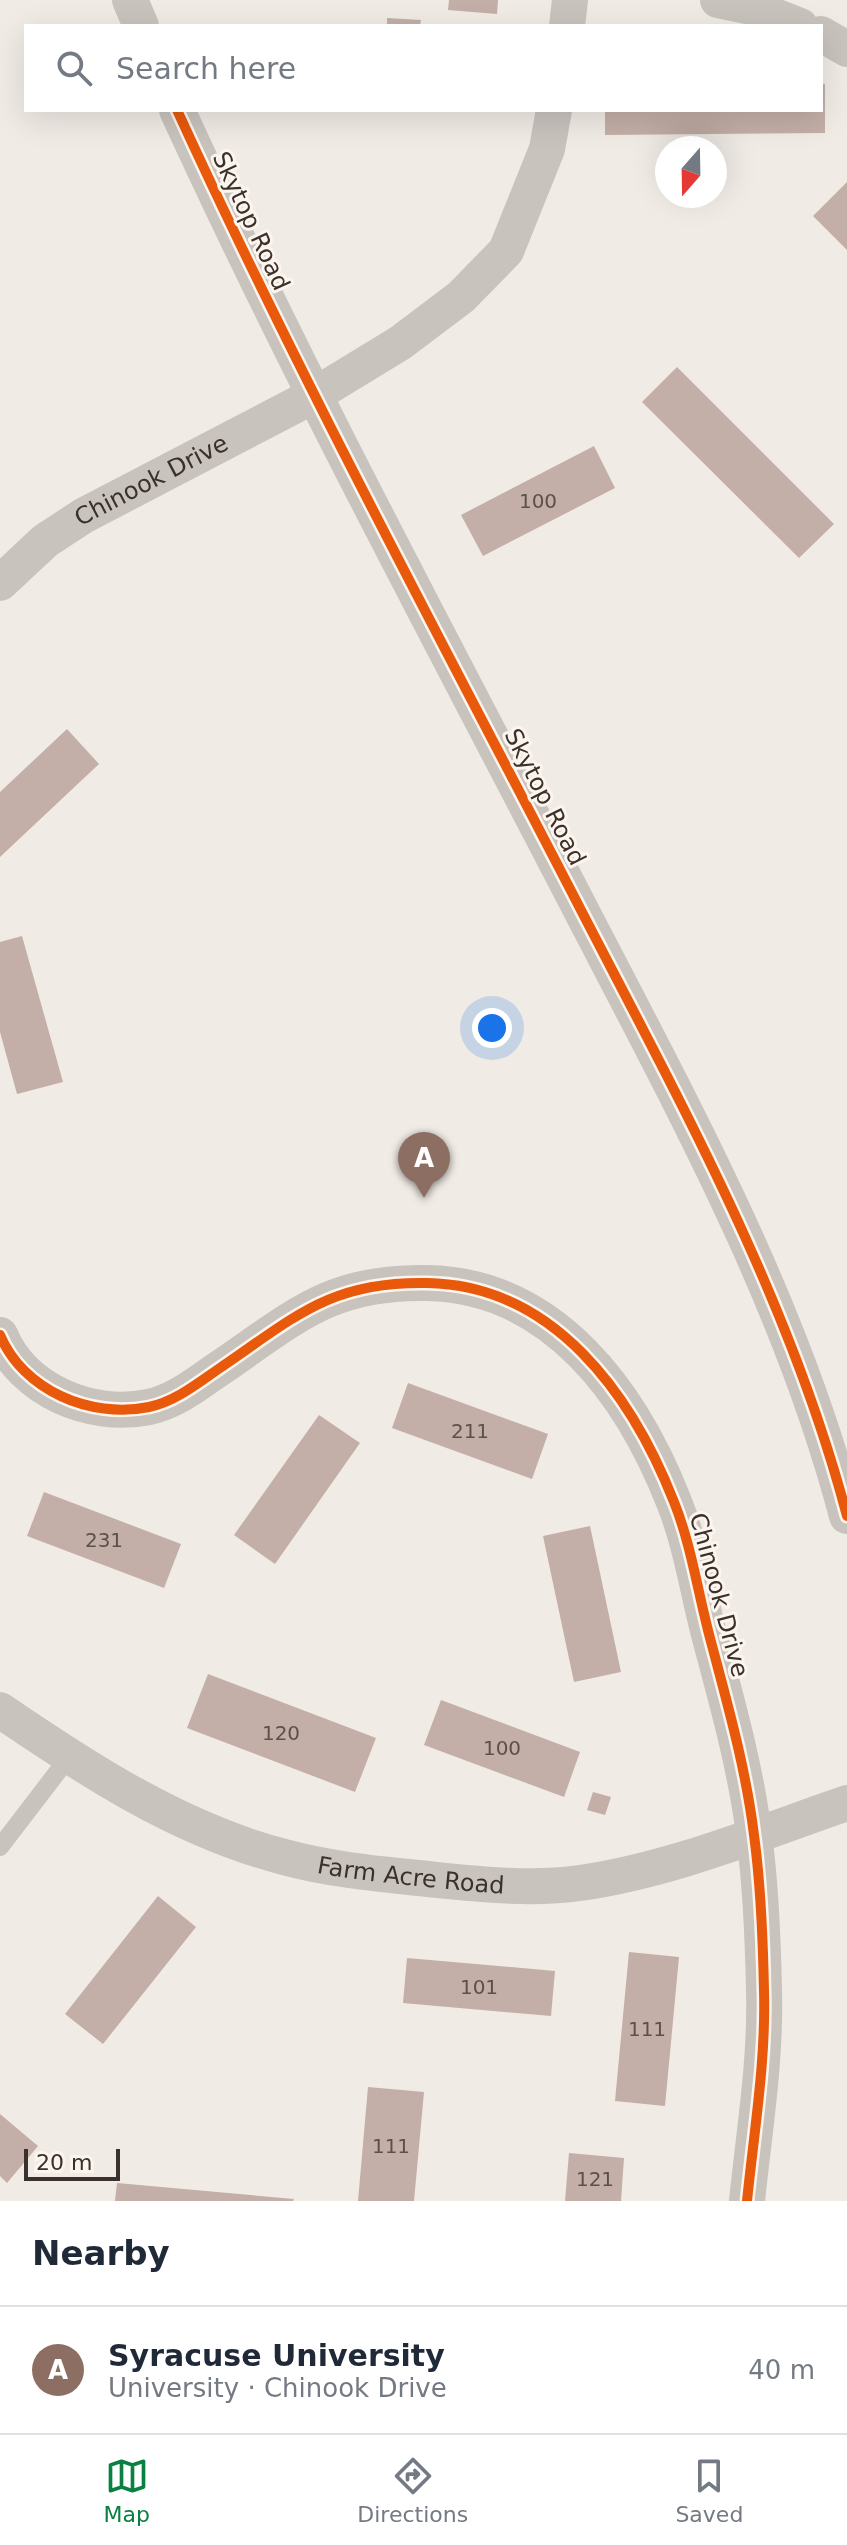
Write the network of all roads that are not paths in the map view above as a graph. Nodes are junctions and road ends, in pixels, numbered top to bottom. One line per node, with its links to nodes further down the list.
1 (130, 0): 4 (street)
2 (570, 0): 5 (street)
3 (718, 0): 6 (street)
4 (140, 24)
5 (567, 24)
6 (795, 24)
7 (823, 35): 8 (street)
8 (847, 49)
9 (178, 112): 11 (street, Skytop Road)
10 (554, 112): 11 (street, Chinook Drive)
11 (313, 396): 12 (street, Chinook Drive); 14 (street, Skytop Road)
12 (0, 583)
13 (4, 1352): 18 (street, Chinook Drive)
14 (847, 1516)
15 (0, 1710): 16 (street, Farm Acre Road)
16 (69, 1757): 18 (street, Farm Acre Road); 19 (lane)
17 (847, 1803): 18 (street, Farm Acre Road)
18 (754, 1835): 20 (street, Chinook Drive)
19 (0, 1847)
20 (747, 2201)

